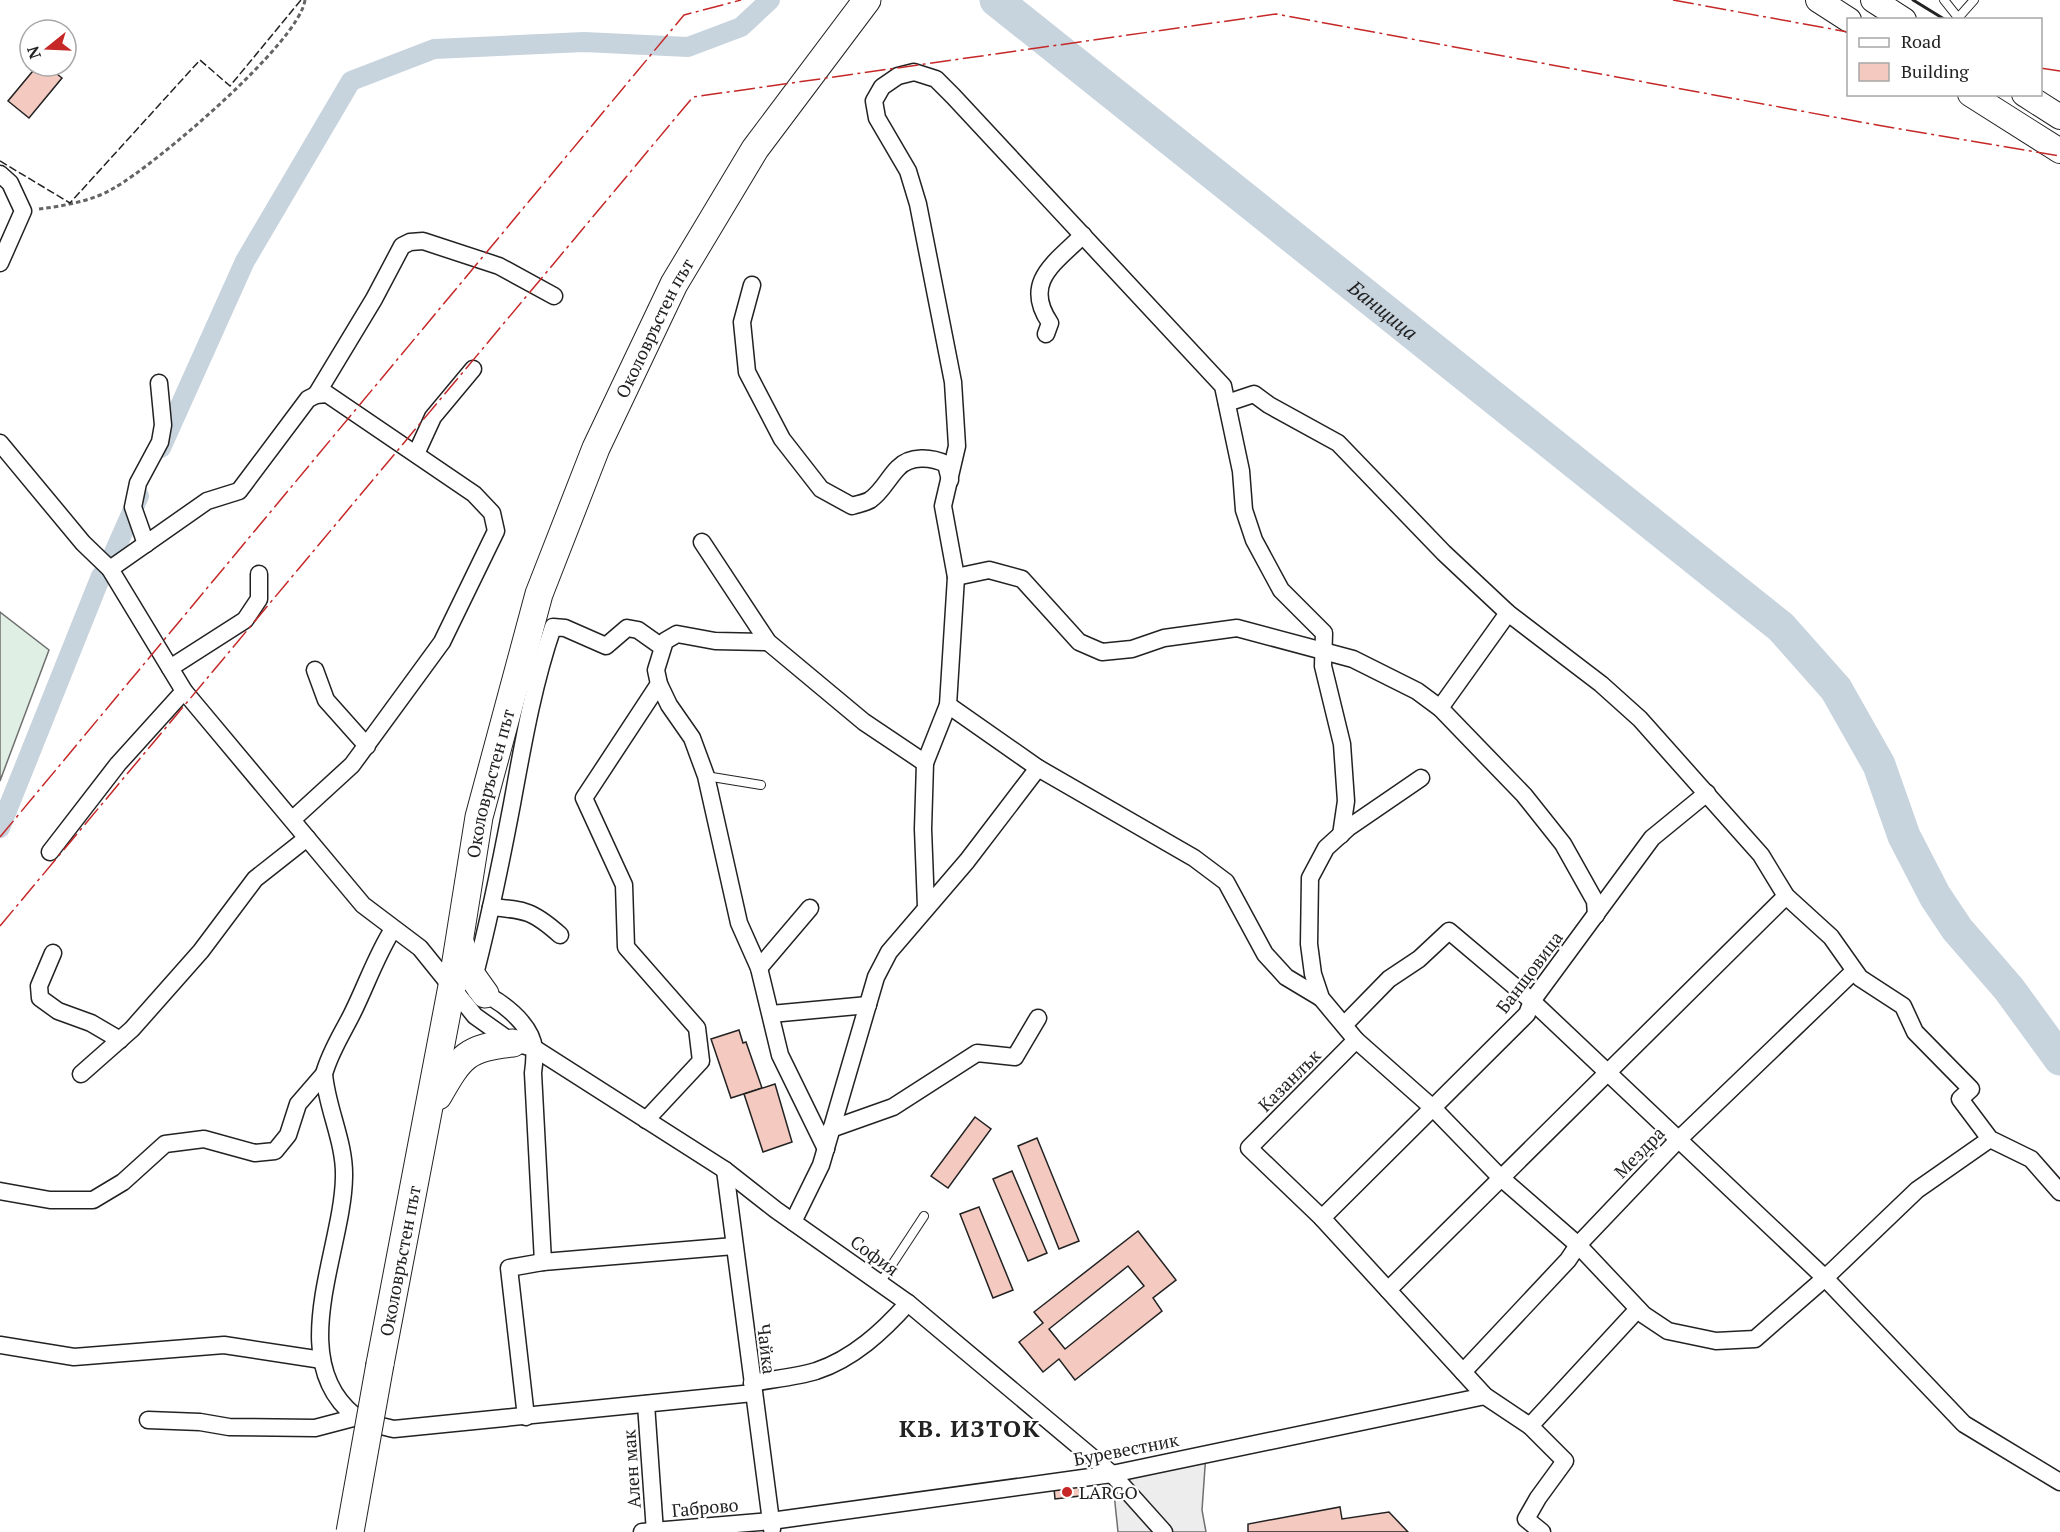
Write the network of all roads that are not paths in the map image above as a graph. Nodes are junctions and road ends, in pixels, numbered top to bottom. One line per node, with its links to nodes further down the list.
1 (1818, 0): 9 (main road)
2 (1873, 0): 6 (main road)
3 (1944, 0): 7 (lane)
4 (1974, 0): 8 (lane)
5 (874, 2): 63 (main road, Околовръстен път)
6 (1901, 18)
7 (1958, 18)
8 (1960, 18)
9 (1847, 19)
10 (1973, 96): 13 (main road)
11 (2027, 96): 12 (main road)
12 (2060, 117)
13 (2060, 152)
14 (0, 174): 16 (street)
15 (1083, 236): 19 (street); 23 (street); 26 (street)
16 (0, 263)
17 (752, 285): 26 (street)
18 (554, 296): 22 (street)
19 (1046, 334)
20 (473, 369): 25 (street)
21 (159, 383): 28 (street)
22 (316, 395): 25 (street); 28 (street)
23 (1227, 403): 32 (street); 35 (street)
24 (0, 443): 29 (street)
25 (416, 454): 42 (street)
26 (950, 481): 31 (street)
27 (702, 542): 33 (street)
28 (146, 544): 29 (street)
29 (110, 569): 36 (street)
30 (259, 574): 36 (street)
31 (956, 577): 35 (street); 40 (street)
32 (1508, 613): 41 (street); 48 (street)
33 (768, 642): 34 (street); 43 (street)
34 (662, 647): 38 (street); 54 (street)
35 (1324, 649): 41 (street); 50 (street)
36 (171, 668): 39 (street)
37 (315, 670): 42 (street)
38 (659, 684): 45 (street); 78 (street)
39 (184, 691): 49 (street); 52 (street)
40 (948, 705): 43 (street); 44 (street)
41 (1440, 708): 57 (street)
42 (366, 746): 49 (street)
43 (925, 763): 55 (street)
44 (1038, 768): 55 (street); 64 (street)
45 (706, 776): 47 (lane); 61 (street)
46 (1421, 778): 50 (street)
47 (761, 785)
48 (1707, 793): 53 (street); 57 (street, Банщовица)
49 (293, 819): 51 (street)
50 (1341, 835): 64 (street)
51 (306, 838): 58 (street); 70 (street)
52 (50, 852)
53 (1786, 896): 62 (street); 73 (street)
54 (490, 907): 59 (street); 63 (street)
55 (926, 907): 66 (street)
56 (810, 908): 61 (street)
57 (1596, 915): 65 (street, Банщовица)
58 (393, 928): 63 (street); 75 (street)
59 (560, 935)
60 (53, 953): 70 (street)
61 (759, 968): 67 (street)
62 (1854, 971): 80 (street); 81 (street, Мездра)
63 (470, 987): 72 (street); 72 (street, София); 77 (main road, Околовръстен път)
64 (1321, 998): 69 (street)
65 (1532, 1001): 69 (street); 73 (street); 76 (street, Банщовица)
66 (868, 1005): 67 (street); 79 (street)
67 (771, 1014): 82 (street)
68 (1038, 1018): 79 (street)
69 (1344, 1025): 71 (street)
70 (120, 1040): 74 (street)
71 (1356, 1040): 76 (street); 88 (street, Казанлък)
72 (524, 1045): 77 (main road); 78 (street, София); 92 (street)
73 (1606, 1072): 81 (street); 84 (street)
74 (81, 1074)
75 (324, 1074): 85 (street); 99 (street)
76 (1434, 1109): 84 (street); 88 (street, Банщовица)
77 (429, 1113): 111 (main road, Околовръстен път, bridge)
78 (646, 1120): 83 (street, София)
79 (831, 1130): 82 (street)
80 (1990, 1139): 86 (street); 93 (street)
81 (1678, 1140): 90 (street, Мездра); 93 (street)
82 (826, 1149): 89 (street)
83 (725, 1170): 89 (street, София); 91 (street, Чайка)
84 (1500, 1177): 90 (street); 95 (street)
85 (0, 1191)
86 (2060, 1192)
87 (924, 1216): 94 (lane)
88 (1322, 1218): 95 (street)
89 (793, 1221): 94 (street, София)
90 (1578, 1245): 97 (street); 100 (street, Мездра)
91 (734, 1246): 92 (street); 101 (street, Чайка)
92 (543, 1262): 104 (street)
93 (1825, 1278): 97 (street); 109 (street)
94 (880, 1283): 96 (street, София)
95 (1388, 1290): 100 (street)
96 (908, 1303): 101 (street); 108 (street, София)
97 (1638, 1309): 107 (street)
98 (0, 1345): 99 (street)
99 (322, 1360): 105 (street)
100 (1464, 1372): 102 (street)
101 (753, 1388): 103 (street); 110 (street, Чайка)
102 (1485, 1396): 107 (street); 108 (street, Буревестник)
103 (646, 1404): 104 (street); 112 (street, Ален мак)
104 (526, 1416): 105 (street)
105 (357, 1417): 106 (street)
106 (148, 1419)
107 (1530, 1426): 114 (street)
108 (1112, 1474): 110 (street, Буревестник); 113 (street, София)
109 (2060, 1482)
110 (772, 1526): 112 (street, Габрово)
111 (350, 1532)
112 (651, 1532)
113 (1164, 1532)
114 (1542, 1532)

